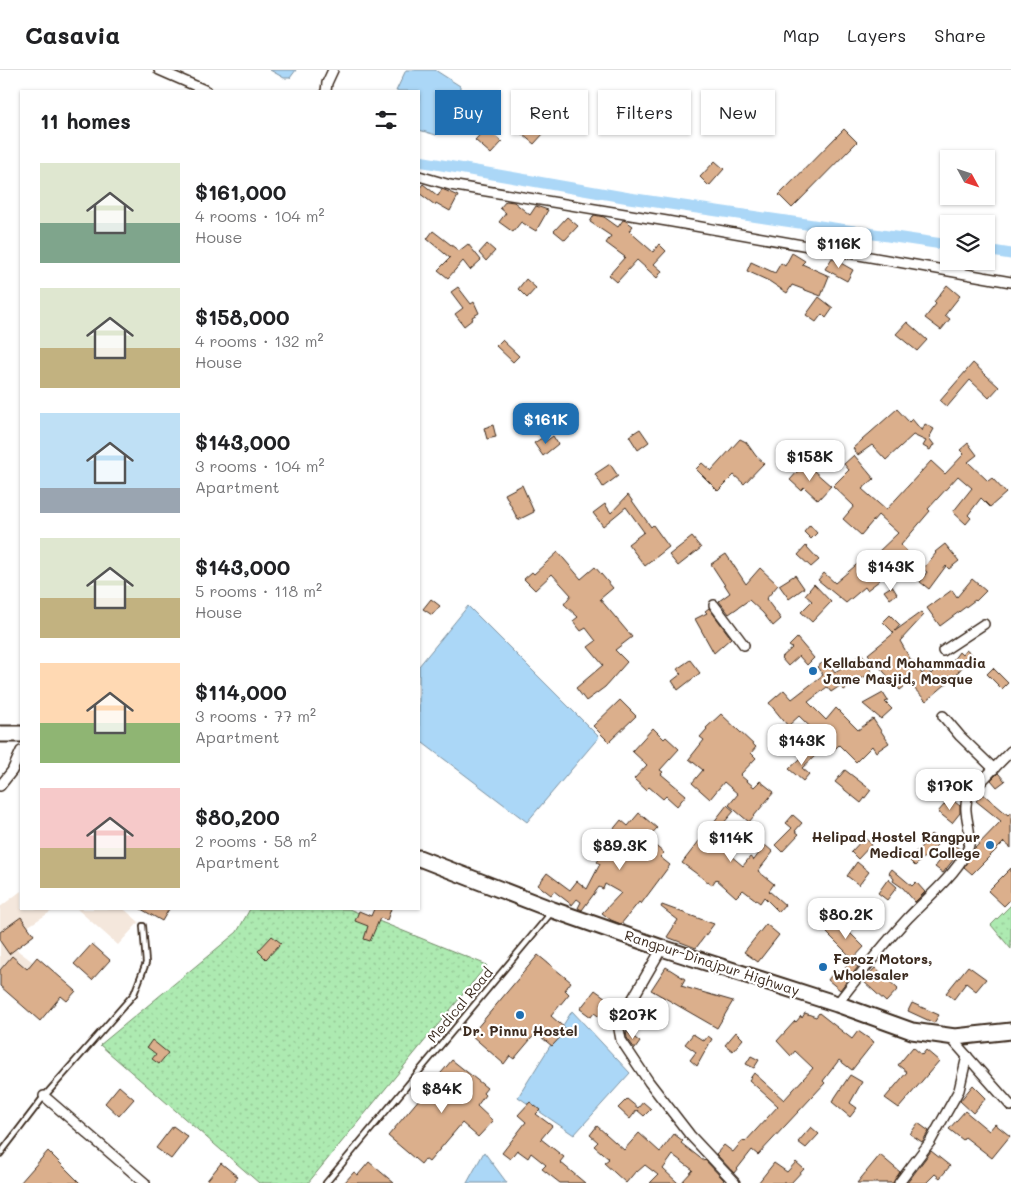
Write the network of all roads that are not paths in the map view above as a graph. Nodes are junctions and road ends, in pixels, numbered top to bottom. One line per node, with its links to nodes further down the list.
1 (159, 70): 3 (street)
2 (333, 70): 4 (street)
3 (205, 90)
4 (326, 90)
5 (420, 176): 6 (street)
6 (1011, 282)
7 (714, 605): 9 (street)
8 (984, 624): 10 (street)
9 (744, 645)
10 (943, 651)
11 (943, 716): 16 (street)
12 (0, 734): 13 (highway)
13 (20, 734)
14 (1011, 751): 16 (street)
15 (20, 752): 17 (street)
16 (994, 769): 22 (street)
17 (0, 786)
18 (420, 858): 19 (highway, Rangpur-Dinajpur Highway)
19 (553, 910): 21 (highway, Rangpur-Dinajpur Highway); 30 (lane, Medical Road)
20 (143, 926): 26 (lane)
21 (662, 948): 22 (highway, Rangpur-Dinajpur Highway); 31 (street)
22 (837, 1004): 24 (highway, Rangpur-Dinajpur Highway)
23 (1011, 1032): 24 (highway, Rangpur-Dinajpur Highway)
24 (950, 1036): 25 (street)
25 (967, 1056): 27 (street); 32 (street)
26 (44, 1096): 28 (lane); 29 (street)
27 (1011, 1106)
28 (0, 1154)
29 (145, 1183)
30 (326, 1183)
31 (735, 1183)
32 (899, 1183)

